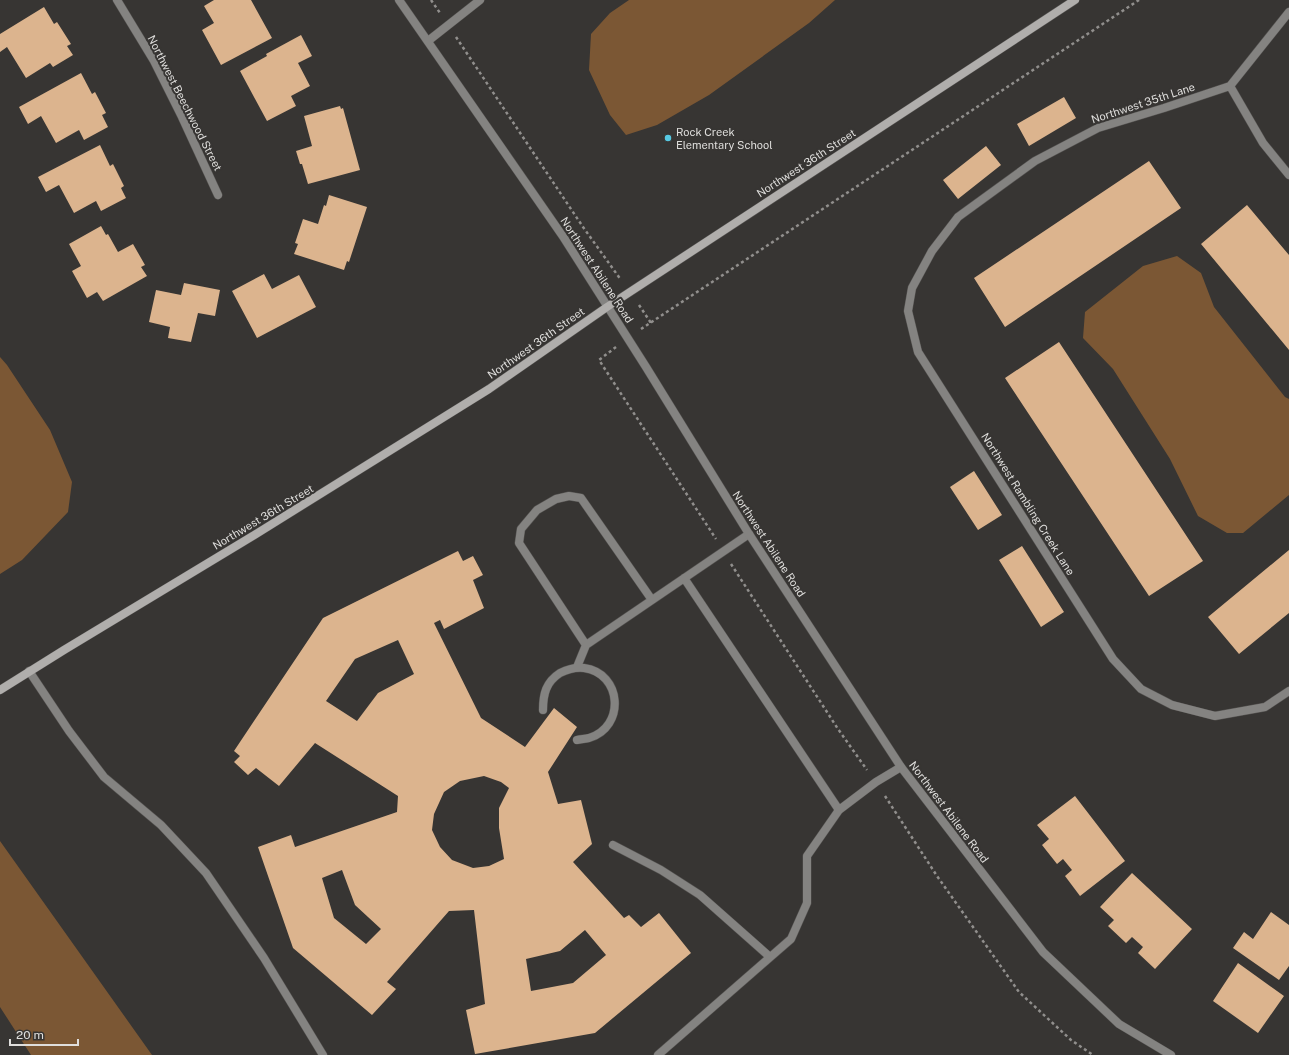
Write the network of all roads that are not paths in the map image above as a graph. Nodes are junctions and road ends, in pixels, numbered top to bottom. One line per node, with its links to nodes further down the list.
1 (117, 0): 9 (street, Northwest Beechwood Street)
2 (399, 0): 6 (street, Northwest Abilene Road)
3 (480, 0): 6 (street)
4 (1075, 0): 11 (main road, Northwest 36th Street)
5 (1289, 12): 7 (street)
6 (428, 41): 11 (street, Northwest Abilene Road)
7 (1230, 86): 8 (street); 10 (street, Northwest 35th Lane)
8 (1289, 175)
9 (218, 195)
10 (912, 288): 19 (street, Northwest Rambling Creek Lane)
11 (607, 307): 12 (street, Northwest Abilene Road); 17 (main road, Northwest 36th Street)
12 (748, 534): 13 (street); 22 (street, Northwest Abilene Road)
13 (684, 578): 14 (street); 23 (street)
14 (652, 600): 15 (street); 15 (street)
15 (586, 645): 16 (street)
16 (577, 667): 20 (street); 21 (street)
17 (29, 671): 18 (main road, Northwest 36th Street); 26 (street)
18 (0, 690)
19 (1289, 691)
20 (543, 710)
21 (577, 740)
22 (901, 767): 23 (street); 28 (street, Northwest Abilene Road)
23 (838, 810): 25 (street)
24 (613, 845): 25 (street)
25 (770, 957): 27 (street)
26 (323, 1055)
27 (658, 1055)
28 (1171, 1055)

